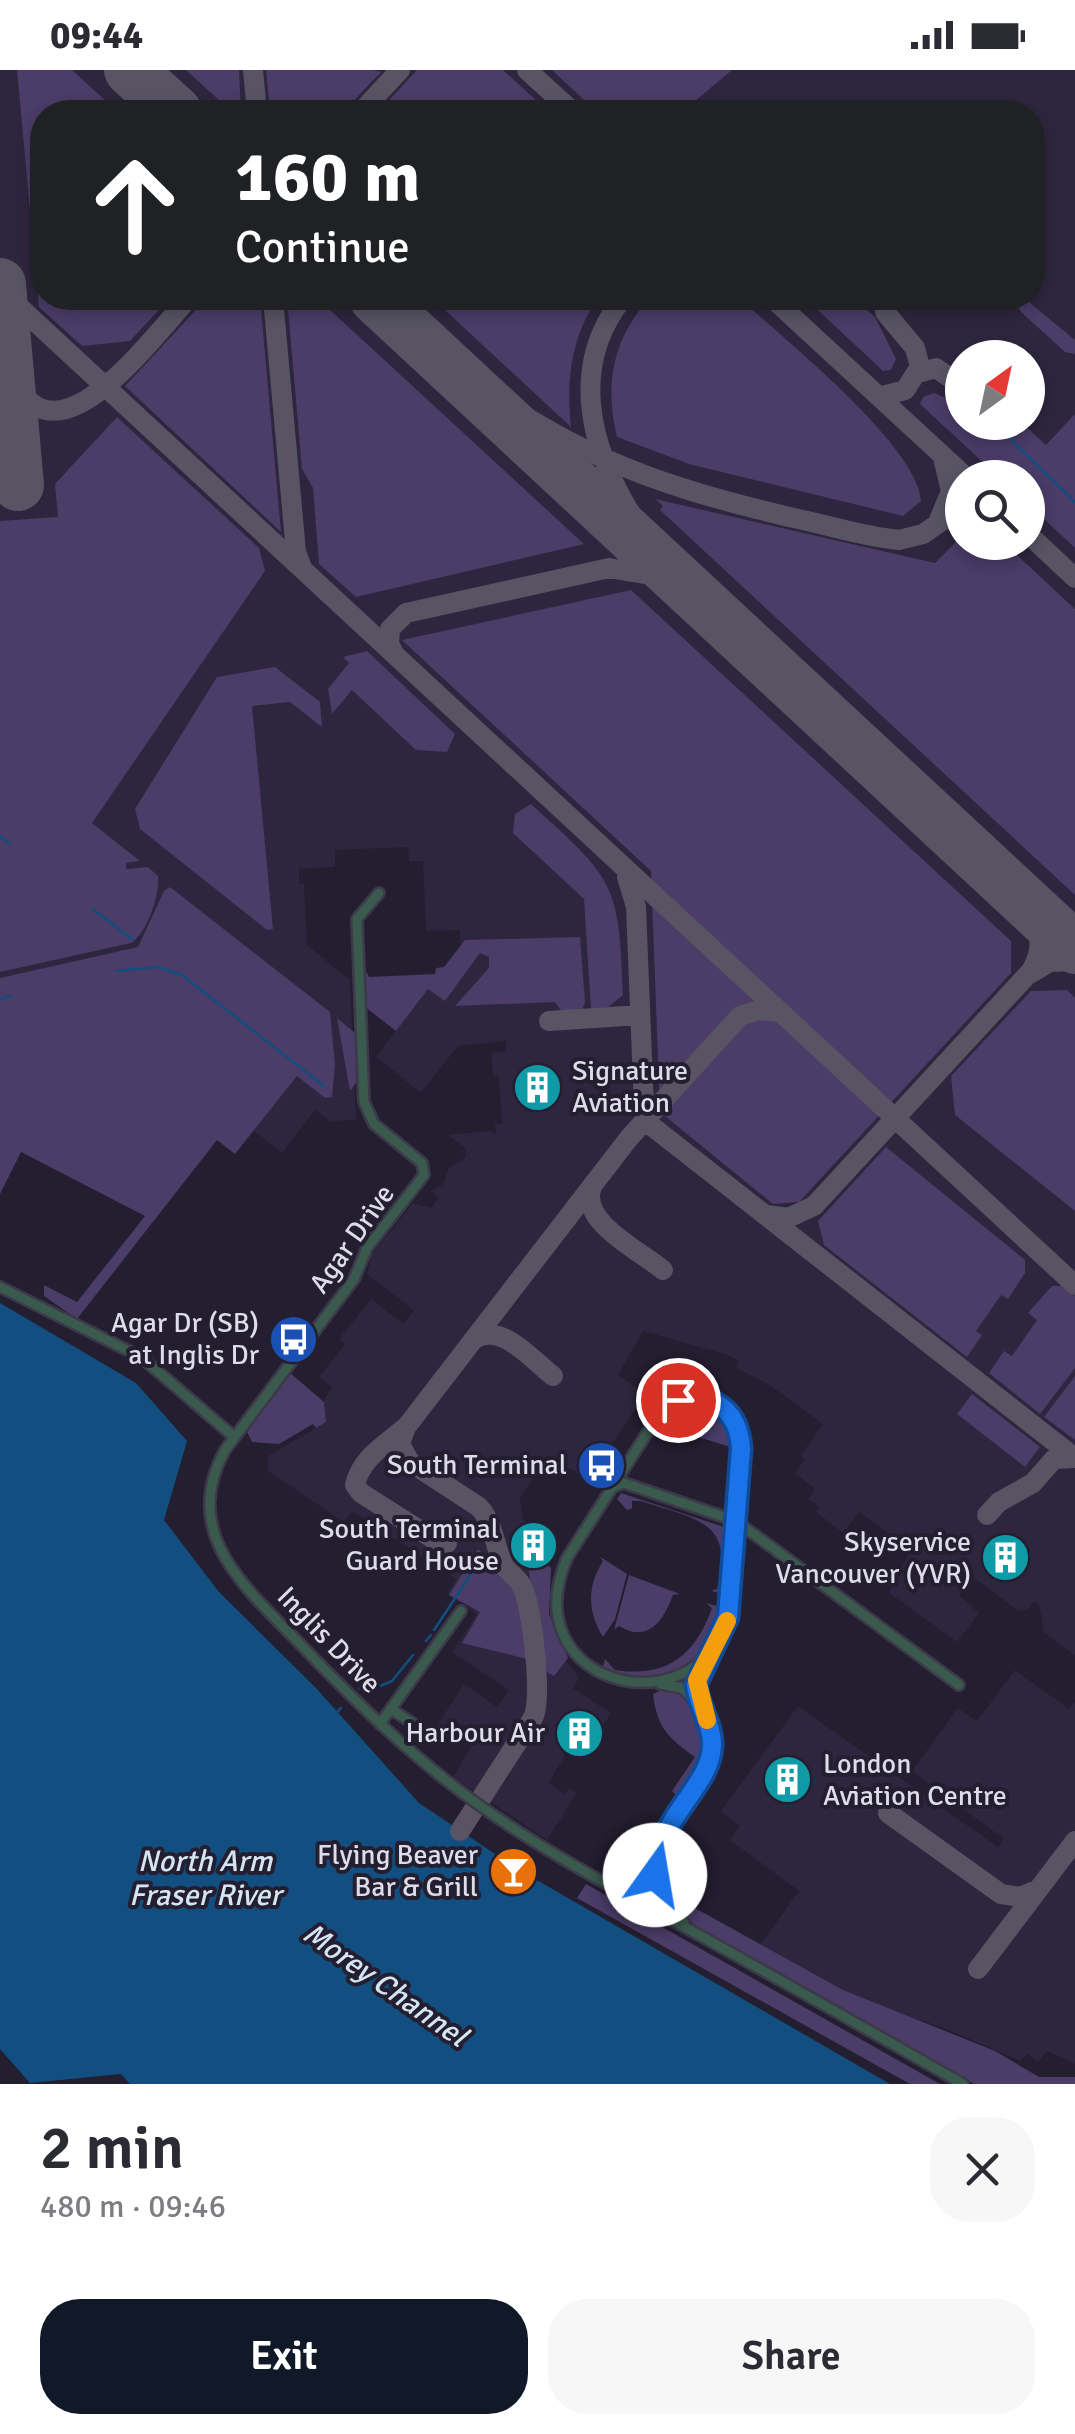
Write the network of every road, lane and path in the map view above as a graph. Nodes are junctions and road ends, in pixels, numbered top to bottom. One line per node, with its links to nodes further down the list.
1 (379, 893): 3 (street, Agar Drive)
2 (0, 1287): 3 (street)
3 (234, 1436): 12 (street, Inglis Drive)
4 (610, 1490): 5 (street); 5 (street); 8 (street)
5 (736, 1521): 7 (street); 9 (street)
6 (461, 1611): 10 (street)
7 (719, 1640): 8 (street); 11 (street)
8 (647, 1683): 11 (street)
9 (959, 1685)
10 (394, 1710): 12 (street); 13 (street)
11 (702, 1710): 14 (street)
12 (380, 1724): 16 (street, Inglis Drive)
13 (432, 1736)
14 (667, 1823): 15 (street); 16 (street)
15 (655, 1869): 16 (street); 17 (street)
16 (625, 1894): 17 (street, Inglis Drive)
17 (701, 1936): 18 (street, Inglis Drive)
18 (963, 2084)

